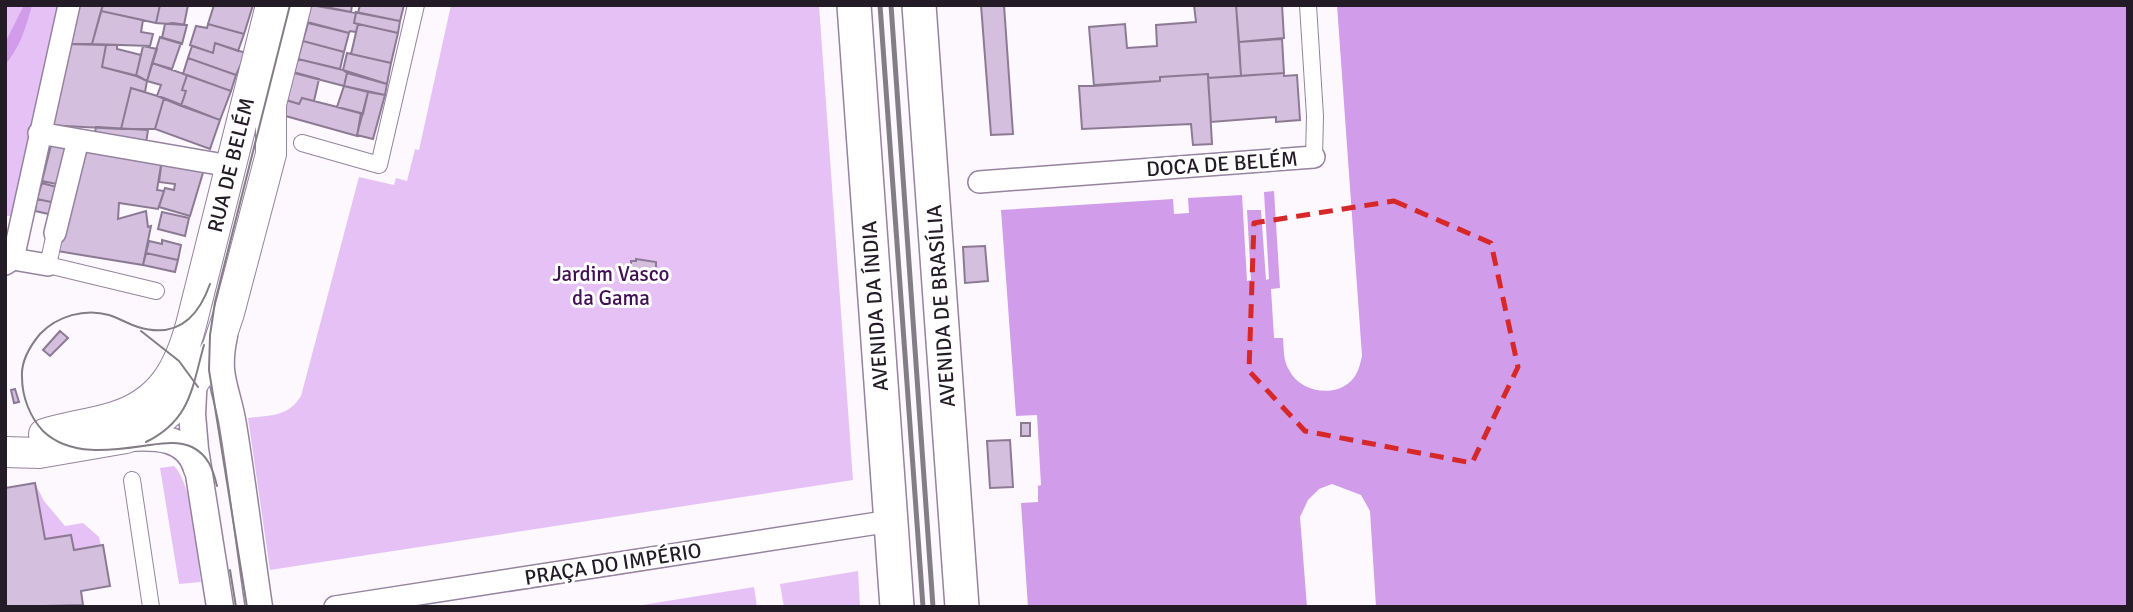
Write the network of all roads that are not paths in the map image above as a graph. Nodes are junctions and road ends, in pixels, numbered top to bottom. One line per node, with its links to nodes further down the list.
1 (69, 5): 8 (street)
2 (271, 5): 12 (main road, RUA DE BELÉM)
3 (296, 5): 18 (main road, RUA DE BELÉM)
4 (416, 5): 10 (street)
5 (854, 5): 27 (main road, AVENIDA DA ÍNDIA)
6 (919, 5): 33 (main road, AVENIDA DE BRASÍLIA)
7 (1308, 5): 11 (street, DOCA DE BELÉM)
8 (39, 133): 9 (street); 15 (street)
9 (78, 140): 12 (street); 14 (street)
10 (302, 143)
11 (1314, 157): 13 (street, DOCA DE BELÉM)
12 (230, 166): 19 (main road, RUA DE BELÉM)
13 (979, 181)
14 (55, 233): 16 (street)
15 (9, 261): 16 (street)
16 (48, 264): 17 (street)
17 (156, 291)
18 (229, 313): 20 (main road, RUA DE BELÉM); 22 (street)
19 (191, 325): 20 (street); 21 (main road, RUA DE BELÉM)
20 (194, 381): 21 (street); 22 (street); 23 (main road, RUA DE BELÉM); 25 (street)
21 (155, 395): 24 (main road)
22 (228, 405): 30 (street)
23 (126, 438): 24 (main road, RUA DE BELÉM); 25 (street)
24 (5, 450)
25 (198, 477): 29 (street)
26 (131, 480): 28 (street)
27 (891, 521): 31 (street, PRAÇA DO IMPÉRIO); 32 (main road, AVENIDA DA ÍNDIA)
28 (151, 607)
29 (220, 607)
30 (259, 607)
31 (335, 607)
32 (897, 607)
33 (962, 607)

